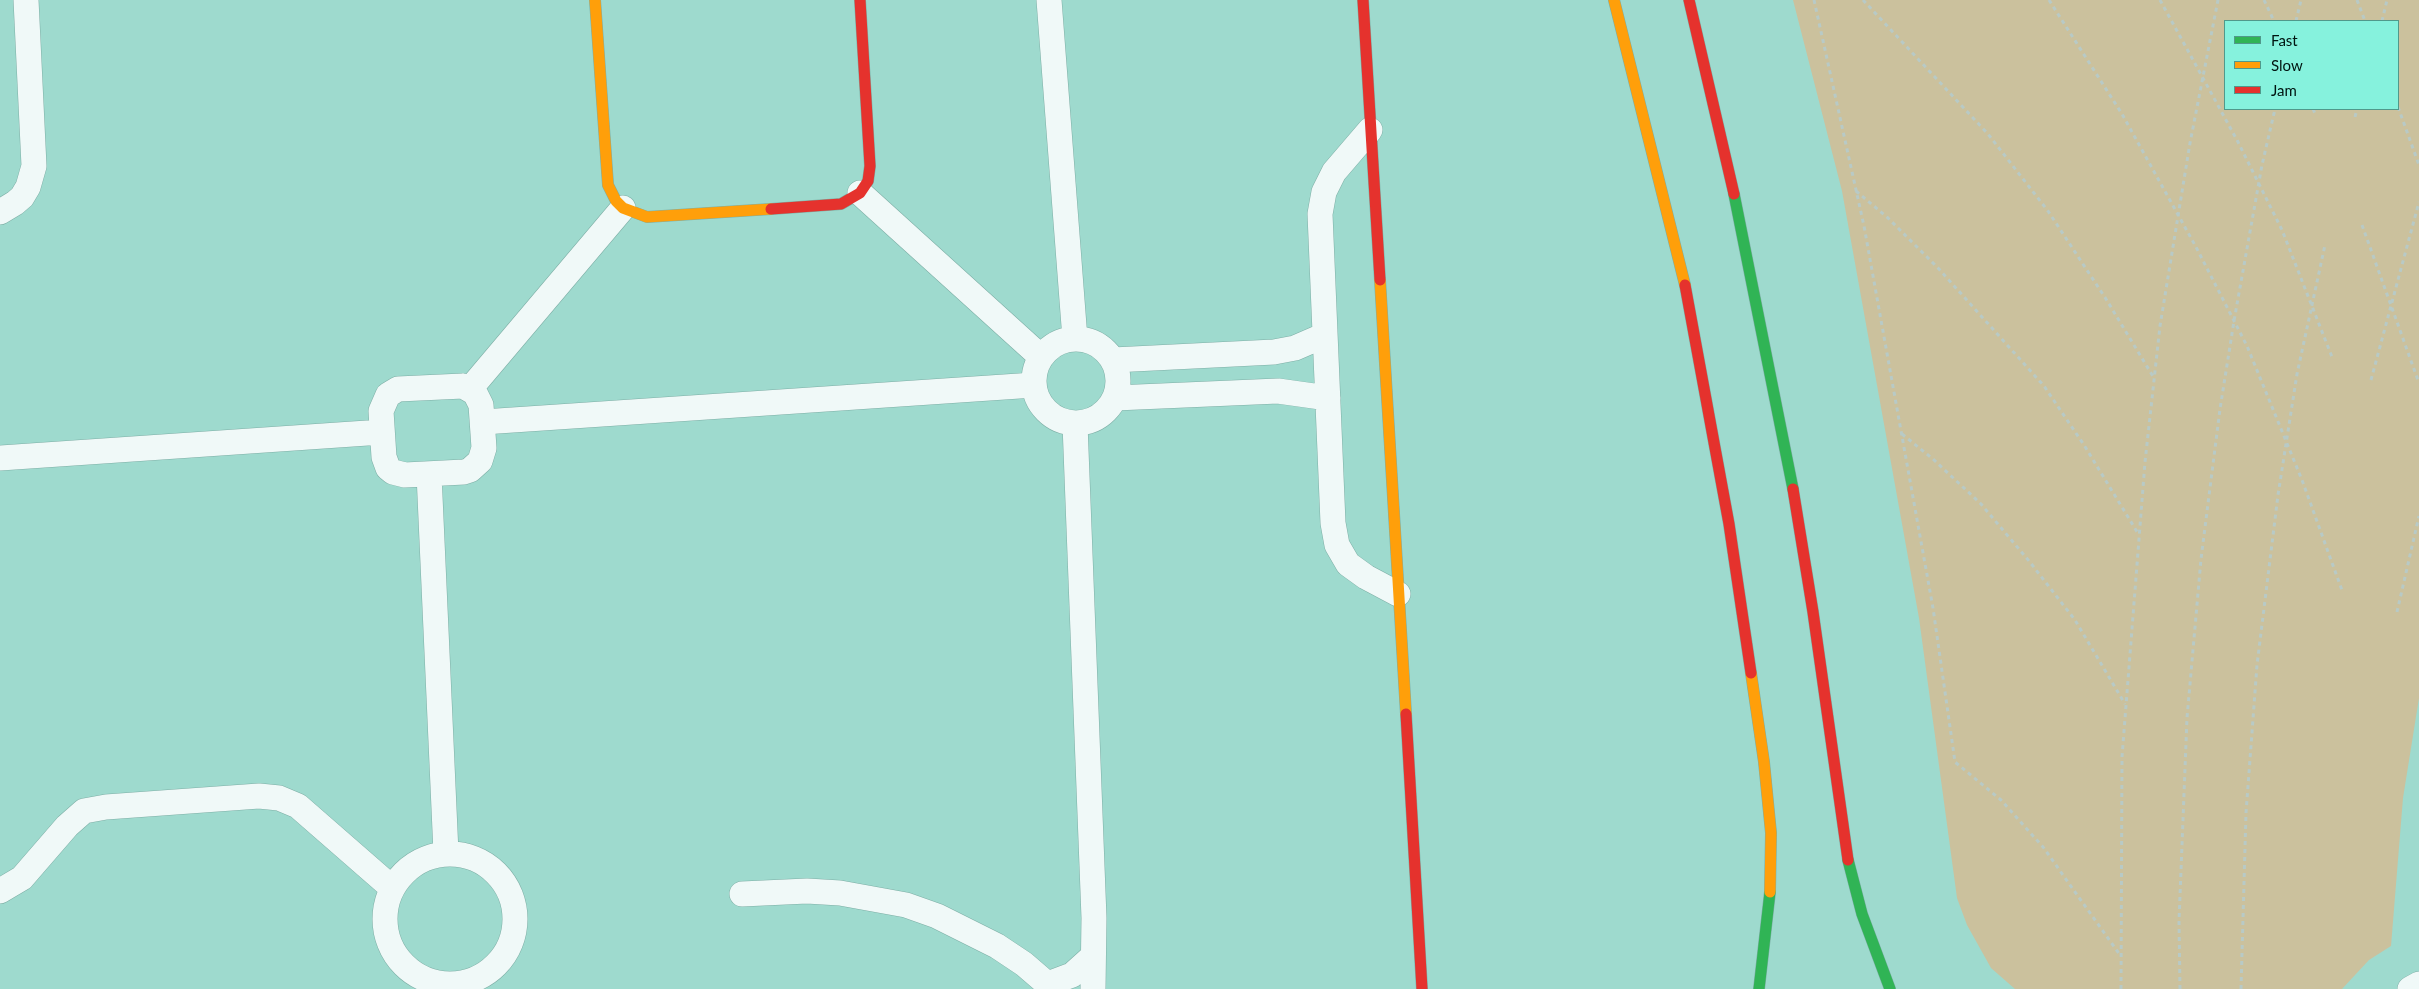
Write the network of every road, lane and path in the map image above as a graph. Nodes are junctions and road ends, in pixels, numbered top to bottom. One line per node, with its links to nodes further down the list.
1 (26, 0): 35 (street)
2 (595, 0): 34 (main road)
3 (860, 0): 32 (main road)
4 (1049, 0): 43 (street)
5 (1363, 0): 28 (main road)
6 (1614, 0): 80 (main road)
7 (1689, 0): 81 (main road)
8 (1814, 0): 31 (path)
9 (1863, 0): 48 (path)
10 (2049, 0): 36 (path)
11 (2160, 0): 21 (path)
12 (2218, 0): 21 (path)
13 (2264, 0): 17 (path)
14 (2301, 0): 18 (path)
15 (2357, 0): 19 (path)
16 (2387, 0): 20 (path)
17 (2274, 20)
18 (2296, 20)
19 (2365, 20)
20 (2382, 20)
21 (2203, 78): 30 (path); 36 (path)
22 (2275, 110): 30 (path)
23 (2313, 110): 26 (path)
24 (2357, 110): 27 (path)
25 (2399, 110): 29 (path)
26 (2316, 116)
27 (2355, 117)
28 (1370, 130): 42 (street); 66 (main road)
29 (2419, 165)
30 (2258, 183): 39 (path); 41 (path)
31 (1856, 191): 59 (path); 64 (path)
32 (860, 193): 34 (main road); 45 (street)
33 (2419, 202): 40 (path)
34 (623, 208): 52 (street)
35 (0, 212)
36 (2178, 214): 41 (path); 48 (path)
37 (2362, 225): 40 (path)
38 (2325, 245): 39 (path)
39 (2312, 305): 46 (path); 60 (path)
40 (2391, 305): 49 (path); 50 (path)
41 (2234, 321): 60 (path); 83 (path)
42 (1325, 335): 44 (street); 55 (street)
43 (1075, 339): 45 (street); 47 (street)
44 (1263, 353): 47 (street); 53 (street)
45 (1041, 357): 51 (street)
46 (2332, 357)
47 (1114, 360): 54 (street)
48 (2154, 378): 64 (path)
49 (2371, 380)
50 (2419, 383)
51 (1034, 385): 56 (street); 57 (street)
52 (470, 389): 56 (street); 58 (street)
53 (1265, 392): 54 (street); 55 (street)
54 (1115, 398): 57 (street)
55 (1328, 398): 66 (street)
56 (483, 422): 62 (street)
57 (1075, 424): 74 (street)
58 (382, 432): 61 (street); 62 (street)
59 (1902, 434): 68 (path); 73 (path)
60 (2286, 441): 65 (path); 84 (path)
61 (0, 458)
62 (429, 474): 69 (street)
63 (2419, 516): 67 (path)
64 (2139, 535): 68 (path)
65 (2343, 593)
66 (1398, 594): 79 (main road)
67 (2397, 612)
68 (2126, 705): 73 (path)
69 (446, 853): 70 (street); 77 (street)
70 (392, 888): 71 (street); 77 (street)
71 (0, 891)
72 (742, 894): 76 (street)
73 (2120, 956): 82 (path)
74 (1092, 957): 76 (street); 78 (street)
75 (2419, 984): 85 (street)
76 (1051, 986)
77 (455, 987)
78 (1093, 989)
79 (1422, 989)
80 (1759, 989)
81 (1890, 989)
82 (2121, 989)
83 (2180, 989)
84 (2241, 989)
85 (2410, 989)

